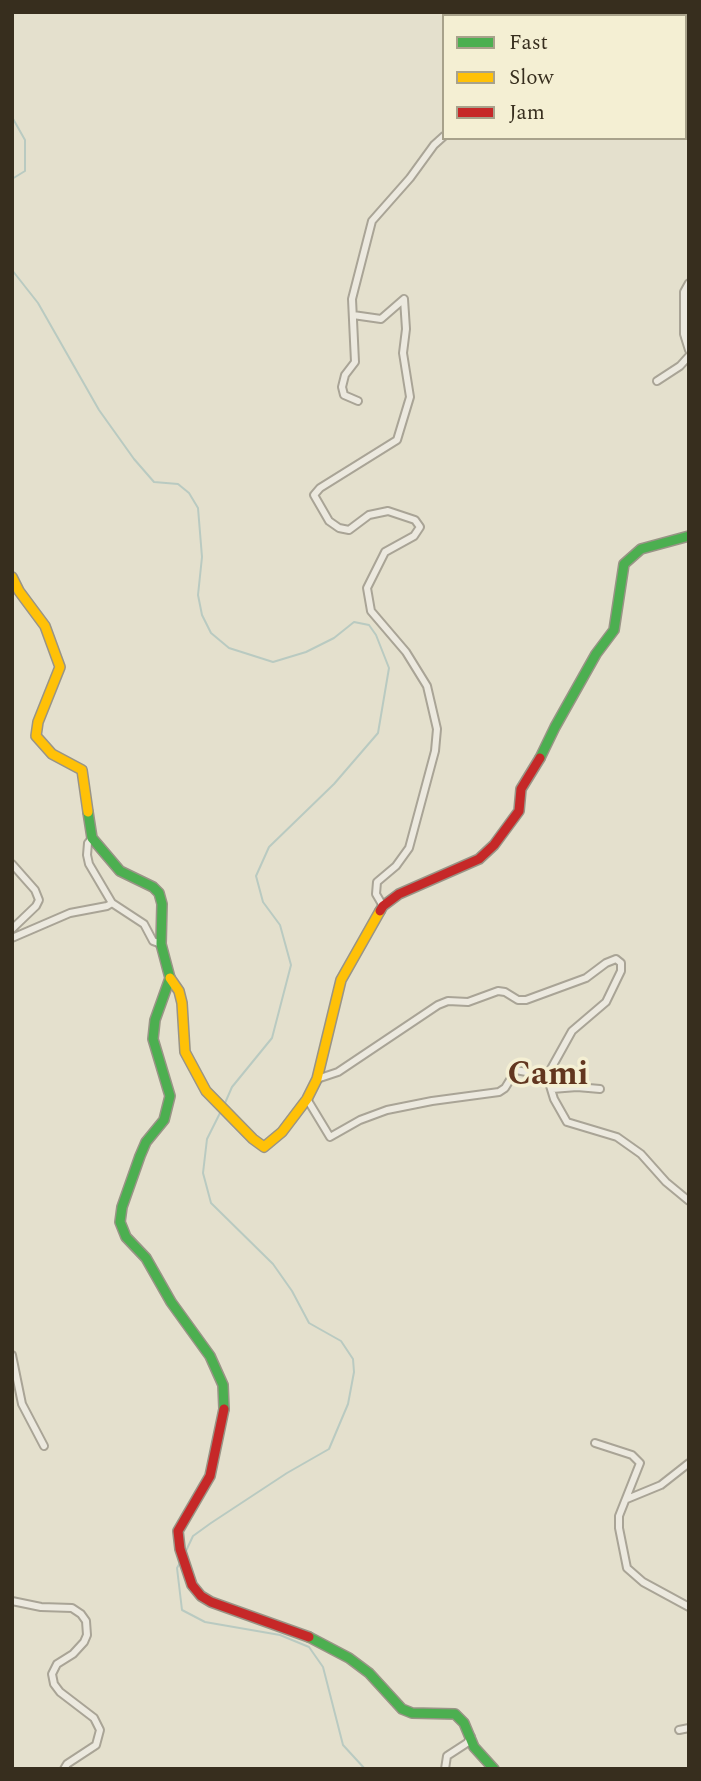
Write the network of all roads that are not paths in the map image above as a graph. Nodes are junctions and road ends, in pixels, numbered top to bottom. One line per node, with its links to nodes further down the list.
1 (442, 138): 3 (street)
2 (689, 283): 4 (street)
3 (353, 315): 7 (street); 13 (street)
4 (689, 350)
5 (689, 356): 6 (street)
6 (657, 381)
7 (358, 401)
8 (689, 536): 13 (street)
9 (12, 577): 10 (street)
10 (92, 838): 12 (street); 16 (street)
11 (12, 864): 14 (street)
12 (112, 903): 15 (street); 16 (street)
13 (383, 906): 19 (street)
14 (12, 929)
15 (12, 938)
16 (161, 944): 17 (street)
17 (170, 978): 22 (street); 33 (street)
18 (547, 1076): 19 (street); 20 (street); 22 (street)
19 (317, 1079): 22 (street)
20 (552, 1089): 21 (street); 23 (street)
21 (600, 1089)
22 (307, 1099)
23 (689, 1201)
24 (12, 1355): 26 (street)
25 (595, 1443): 28 (street)
26 (44, 1446)
27 (689, 1463): 28 (street)
28 (627, 1500): 30 (street)
29 (12, 1601): 34 (street)
30 (689, 1607)
31 (689, 1728): 32 (street)
32 (679, 1730)
33 (471, 1736): 35 (street); 36 (street)
34 (64, 1769)
35 (445, 1769)
36 (494, 1769)

